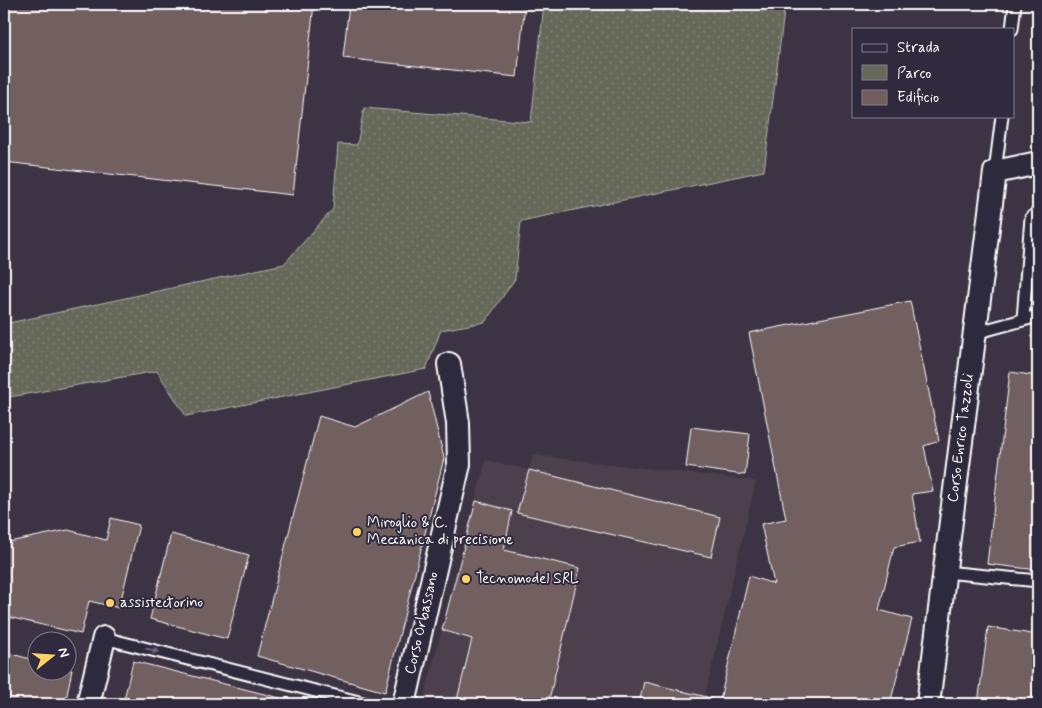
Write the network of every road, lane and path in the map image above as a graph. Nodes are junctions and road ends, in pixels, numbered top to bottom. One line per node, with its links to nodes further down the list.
1 (1015, 4): 2 (lane)
2 (1012, 28)
3 (1002, 118): 5 (lane, Corso Enrico Tazzoli)
4 (1038, 163): 5 (street)
5 (995, 172): 10 (street, Corso Enrico Tazzoli)
6 (1038, 212): 7 (lane)
7 (1033, 262): 9 (lane)
8 (1038, 316): 9 (lane)
9 (1023, 319): 10 (lane)
10 (975, 332): 12 (street, Corso Enrico Tazzoli)
11 (449, 364): 17 (street, Corso Orbassano)
12 (944, 572): 13 (lane); 18 (street, Corso Enrico Tazzoli)
13 (1038, 581)
14 (104, 638): 15 (street); 16 (lane, one-way to 16)
15 (88, 704)
16 (367, 704)
17 (404, 704)
18 (928, 704)

